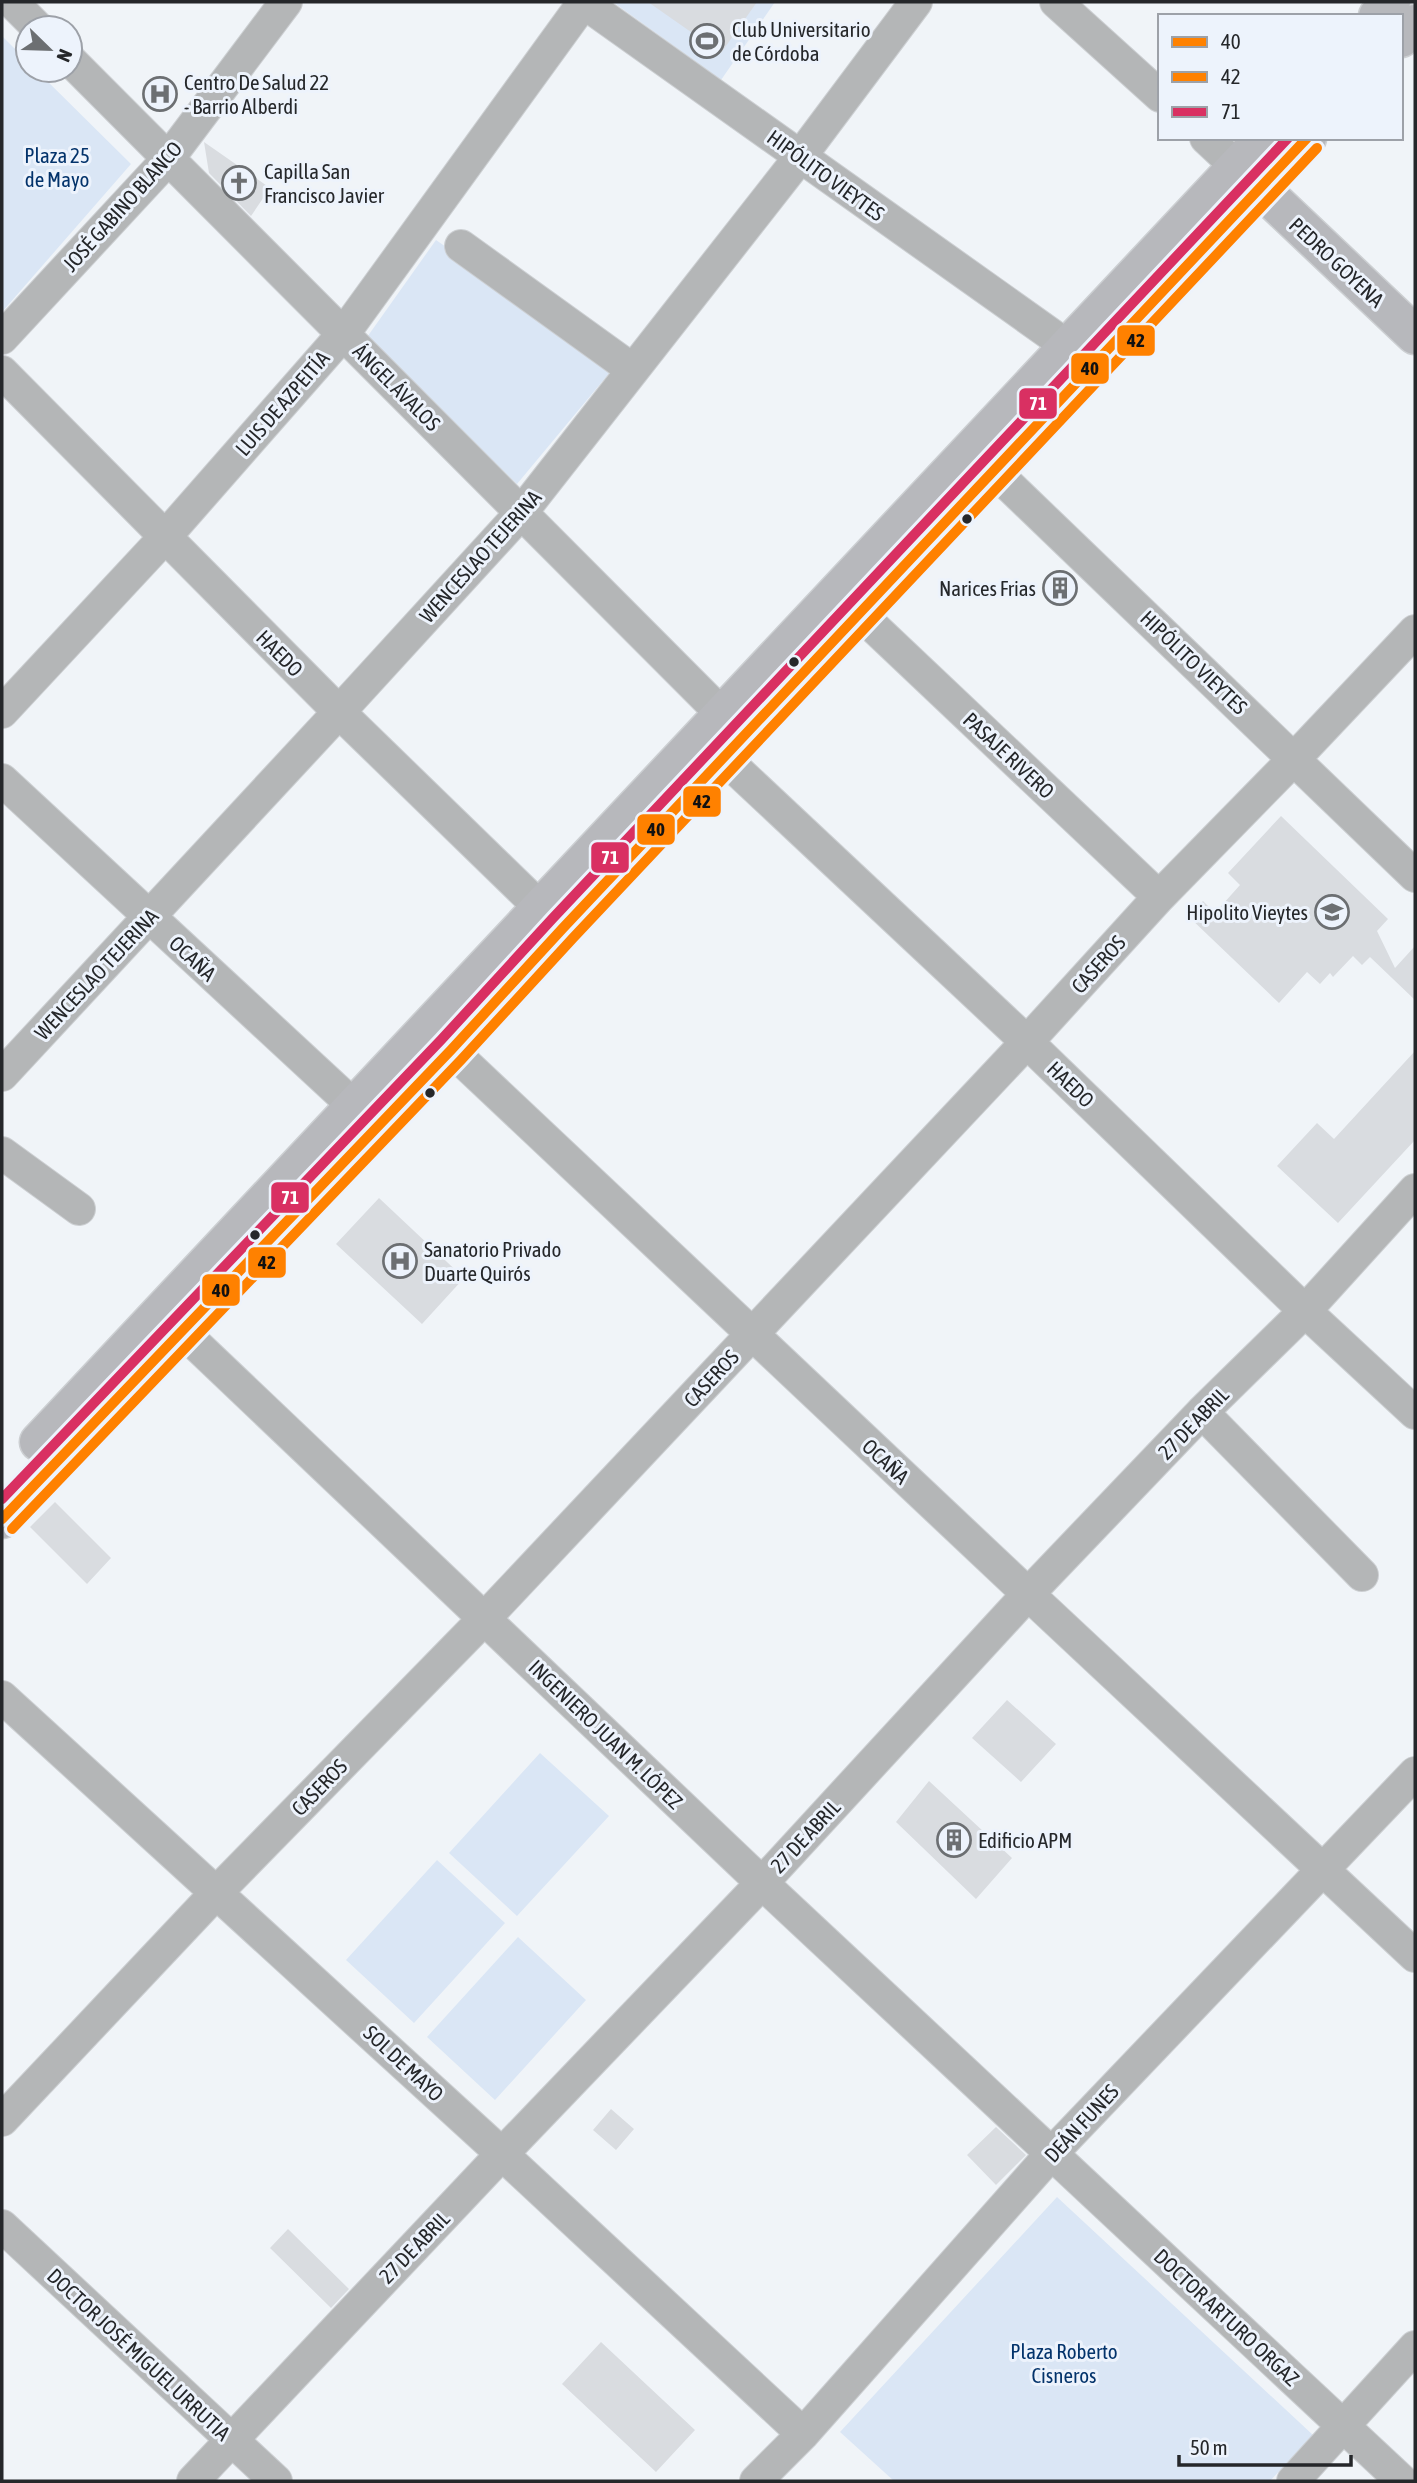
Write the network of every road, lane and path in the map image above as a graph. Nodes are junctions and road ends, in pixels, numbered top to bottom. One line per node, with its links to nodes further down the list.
1 (286, 2): 11 (street, JOSÉ GABINO BLANCO)
2 (584, 2): 10 (street, HIPÓLITO VIEYTES); 14 (street, LUIS DE AZPEITÍA)
3 (916, 2): 10 (street, WENCESLAO TEJERINA)
4 (1056, 2): 6 (street)
5 (84, 74): 11 (street, ÁNGEL ÁVALOS)
6 (1158, 94)
7 (1208, 140): 12 (street, PEDRO GOYENA)
8 (1263, 140): 12 (main road)
9 (1304, 140): 12 (main road)
10 (800, 157): 17 (street, HIPÓLITO VIEYTES); 18 (street, WENCESLAO TEJERINA)
11 (168, 159): 14 (street, ÁNGEL ÁVALOS); 16 (street, JOSÉ GABINO BLANCO)
12 (1248, 178): 15 (main road, PEDRO GOYENA); 17 (main road)
13 (461, 246): 18 (street)
14 (344, 333): 21 (street, ÁNGEL ÁVALOS); 22 (street, LUIS DE AZPEITÍA)
15 (1415, 335)
16 (2, 338)
17 (1083, 356): 20 (main road)
18 (633, 370): 21 (street, WENCESLAO TEJERINA)
19 (2, 372): 22 (street, HAEDO)
20 (980, 464): 23 (main road); 27 (main road); 29 (street, HIPÓLITO VIEYTES)
21 (522, 513): 26 (street, WENCESLAO TEJERINA); 27 (street, ÁNGEL ÁVALOS)
22 (165, 537): 25 (street, LUIS DE AZPEITÍA); 26 (street, HAEDO)
23 (860, 614): 28 (main road); 32 (street, PASAJE RIVERO)
24 (1415, 631): 29 (street, CASEROS)
25 (2, 712)
26 (339, 712): 33 (street, WENCESLAO TEJERINA); 34 (street, HAEDO)
27 (723, 715): 34 (main road)
28 (724, 758): 34 (main road); 35 (street, HAEDO)
29 (1295, 758): 31 (street, HIPÓLITO VIEYTES); 32 (street, CASEROS)
30 (2, 780): 33 (street, OCAÑA)
31 (1415, 876)
32 (1159, 897): 35 (street, CASEROS)
33 (149, 918): 37 (street, WENCESLAO TEJERINA); 38 (street, OCAÑA)
34 (552, 919): 36 (main road); 38 (main road)
35 (1027, 1042): 42 (street, HAEDO); 44 (street, CASEROS)
36 (452, 1050): 43 (main road); 44 (street, OCAÑA)
37 (2, 1075)
38 (354, 1106): 43 (main road)
39 (2, 1153): 41 (street)
40 (1415, 1190): 42 (street, 27 DE ABRIL)
41 (79, 1209)
42 (1305, 1311): 45 (street, 27 DE ABRIL); 46 (street, HAEDO)
43 (171, 1322): 47 (main road); 48 (main road); 51 (street, INGENIERO JUAN M. LÓPEZ)
44 (752, 1334): 50 (street, OCAÑA); 51 (street, CASEROS)
45 (1202, 1412): 49 (street); 50 (street, 27 DE ABRIL)
46 (1415, 1413)
47 (2, 1482)
48 (2, 1519)
49 (1362, 1575)
50 (1028, 1594): 54 (street, OCAÑA); 55 (street, 27 DE ABRIL)
51 (485, 1618): 55 (street, INGENIERO JUAN M. LÓPEZ); 56 (street, CASEROS)
52 (2, 1697): 56 (street, SOL DE MAYO)
53 (1415, 1773): 54 (street, DEÁN FUNES)
54 (1324, 1869): 57 (street, OCAÑA); 59 (street, DEÁN FUNES)
55 (762, 1883): 59 (street, INGENIERO JUAN M. LÓPEZ); 60 (street, 27 DE ABRIL)
56 (217, 1892): 58 (street, CASEROS); 60 (street, SOL DE MAYO)
57 (1415, 1956)
58 (2, 2120)
59 (1052, 2153): 63 (street, DOCTOR ARTURO ORGAZ); 64 (street, DEÁN FUNES)
60 (502, 2154): 64 (street, SOL DE MAYO); 65 (street, 27 DE ABRIL)
61 (2, 2226): 65 (street, DOCTOR JOSÉ MIGUEL URRUTIA)
62 (1415, 2347): 63 (street)
63 (1343, 2425): 69 (street); 70 (street, DOCTOR ARTURO ORGAZ)
64 (803, 2434): 68 (street, DEÁN FUNES)
65 (231, 2439): 66 (street, 27 DE ABRIL); 67 (street, DOCTOR JOSÉ MIGUEL URRUTIA)
66 (193, 2481)
67 (276, 2481)
68 (756, 2481)
69 (1293, 2481)
70 (1402, 2481)

